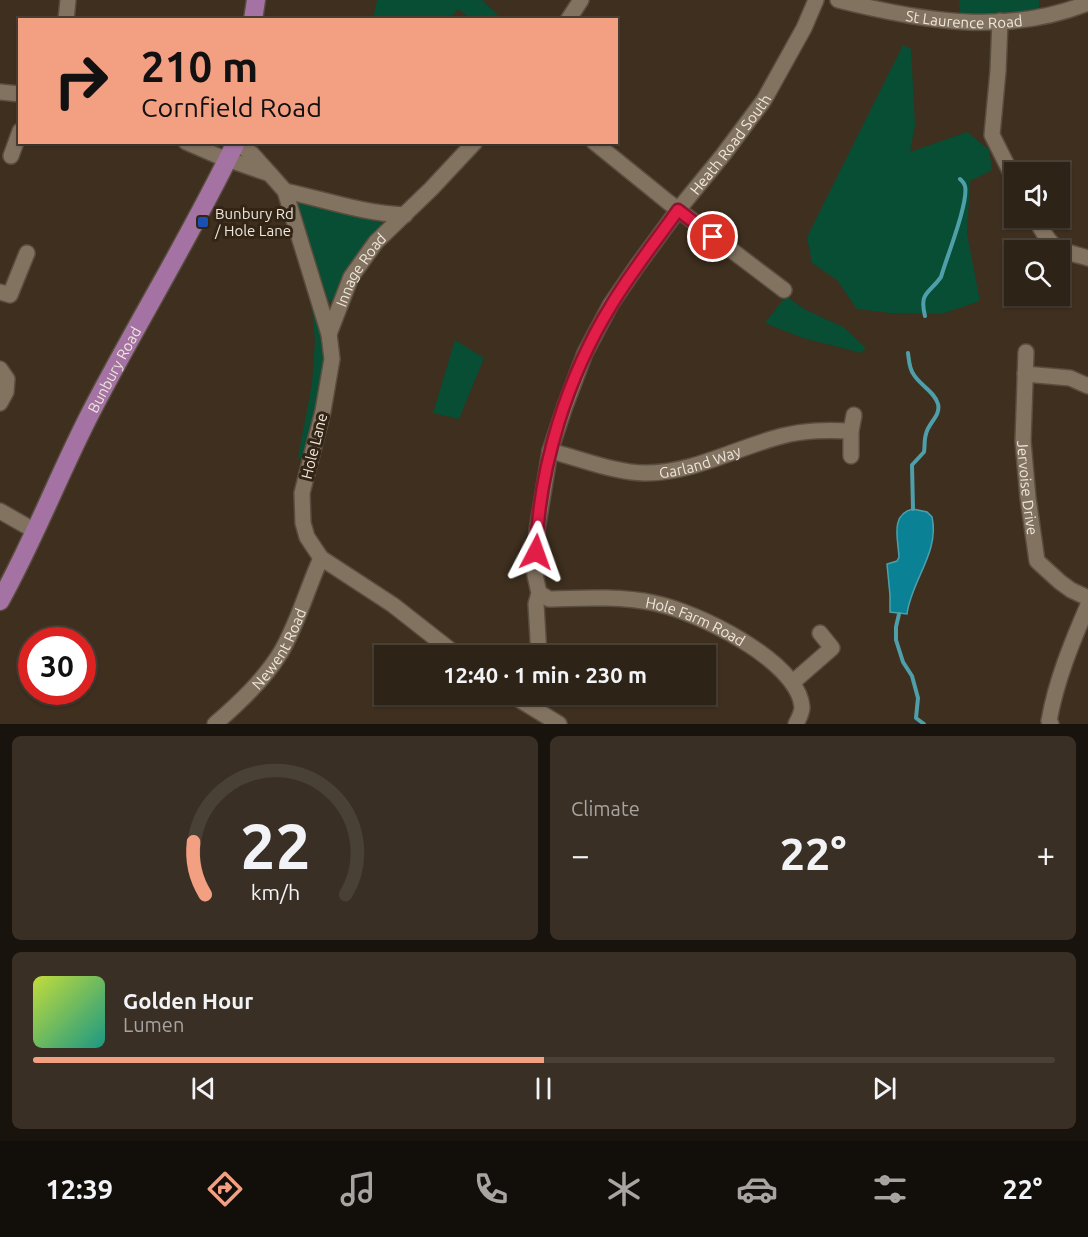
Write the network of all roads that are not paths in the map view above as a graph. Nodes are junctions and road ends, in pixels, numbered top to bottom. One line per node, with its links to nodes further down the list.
1 (68, 0): 7 (street)
2 (256, 0): 8 (main road)
3 (581, 0): 9 (street)
4 (816, 0): 24 (street, Heath Road South)
5 (838, 0): 10 (street, St Laurence Road)
6 (1088, 3): 10 (street, St Laurence Road)
7 (66, 18)
8 (253, 18)
9 (569, 18)
10 (999, 21): 21 (street)
11 (0, 92): 12 (street)
12 (18, 94)
13 (18, 137): 19 (street)
14 (191, 144): 20 (street)
15 (235, 144): 20 (main road, Bunbury Road)
16 (239, 144): 22 (street, Hole Lane)
17 (473, 144): 25 (street, Innage Road)
18 (596, 144): 24 (street)
19 (11, 156)
20 (228, 160): 22 (street); 42 (main road, Bunbury Road)
21 (1006, 162)
22 (270, 174): 23 (street, Hole Lane)
23 (285, 192): 25 (street, Innage Road); 31 (street, Hole Lane)
24 (678, 210): 29 (street); 39 (street, Heath Road South)
25 (405, 215): 31 (street, Innage Road)
26 (1041, 228): 28 (street)
27 (27, 253): 30 (street)
28 (1088, 258)
29 (784, 290)
30 (0, 292)
31 (329, 334): 43 (street, Hole Lane)
32 (1026, 352): 34 (street, Jervoise Drive)
33 (4, 374): 36 (street)
34 (1025, 374): 35 (street); 45 (street, Jervoise Drive)
35 (1088, 386)
36 (0, 403)
37 (854, 415): 38 (street)
38 (851, 431): 39 (street, Garland Way); 40 (street)
39 (550, 451): 44 (street, Heath Road South)
40 (851, 456)
41 (0, 511): 42 (street)
42 (35, 531): 46 (main road, Bunbury Road)
43 (321, 558): 49 (street, Hole Lane); 54 (street, Newent Road)
44 (539, 593): 50 (street, Heath Road South); 51 (street, Hole Farm Road)
45 (1088, 598)
46 (0, 601)
47 (1088, 605): 57 (street)
48 (820, 633): 51 (street)
49 (444, 645)
50 (538, 645)
51 (793, 682): 56 (street)
52 (525, 705): 53 (street)
53 (544, 719): 55 (street)
54 (215, 724)
55 (559, 724)
56 (796, 724)
57 (1051, 724)

